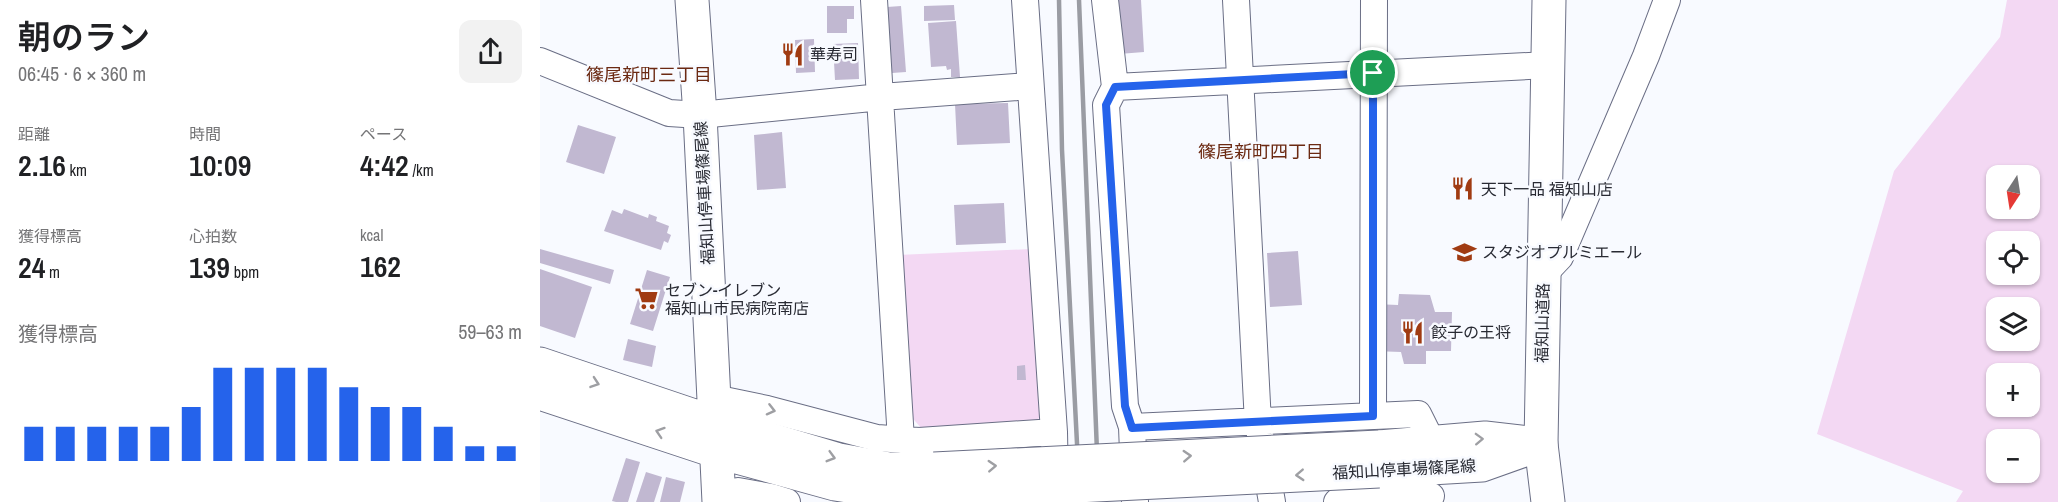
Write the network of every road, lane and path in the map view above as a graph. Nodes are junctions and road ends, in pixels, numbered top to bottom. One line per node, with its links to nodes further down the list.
1 (692, 0): 16 (main road, 福知山停車場篠尾線)
2 (874, 0): 15 (street)
3 (1025, 0): 13 (street)
4 (1105, 0): 14 (street)
5 (1236, 0): 12 (street)
6 (1374, 0): 11 (street)
7 (1549, 0): 10 (main road, 福知山道路)
8 (1667, 0): 17 (street)
9 (540, 61): 16 (street)
10 (1548, 65): 11 (street); 17 (main road, 福知山道路)
11 (1373, 73): 12 (street); 26 (street)
12 (1240, 80): 14 (street); 20 (street)
13 (1030, 86): 15 (street); 23 (street)
14 (1115, 87): 22 (street)
15 (881, 97): 16 (street); 24 (street)
16 (700, 115): 21 (main road, 福知山停車場篠尾線)
17 (1543, 275): 25 (main road, 福知山道路)
18 (540, 364): 21 (main road, one-way to 21)
19 (540, 393): 21 (main road, one-way to 19)
20 (1257, 423): 22 (street); 26 (street); 32 (street)
21 (715, 424): 24 (street, one-way to 24); 26 (main road, 福知山停車場篠尾線, bridge); 28 (main road)
22 (1132, 428): 31 (street)
23 (1054, 432): 24 (street); 30 (street)
24 (901, 440)
25 (1541, 444): 27 (main road, 福知山停車場篠尾線); 34 (main road, 福知山道路)
26 (1377, 445): 27 (main road, 福知山停車場篠尾線); 27 (street)
27 (1431, 477): 33 (street)
28 (719, 499): 29 (street)
29 (787, 502)
30 (1056, 502)
31 (1135, 502)
32 (1272, 502)
33 (1337, 502)
34 (1548, 502)

